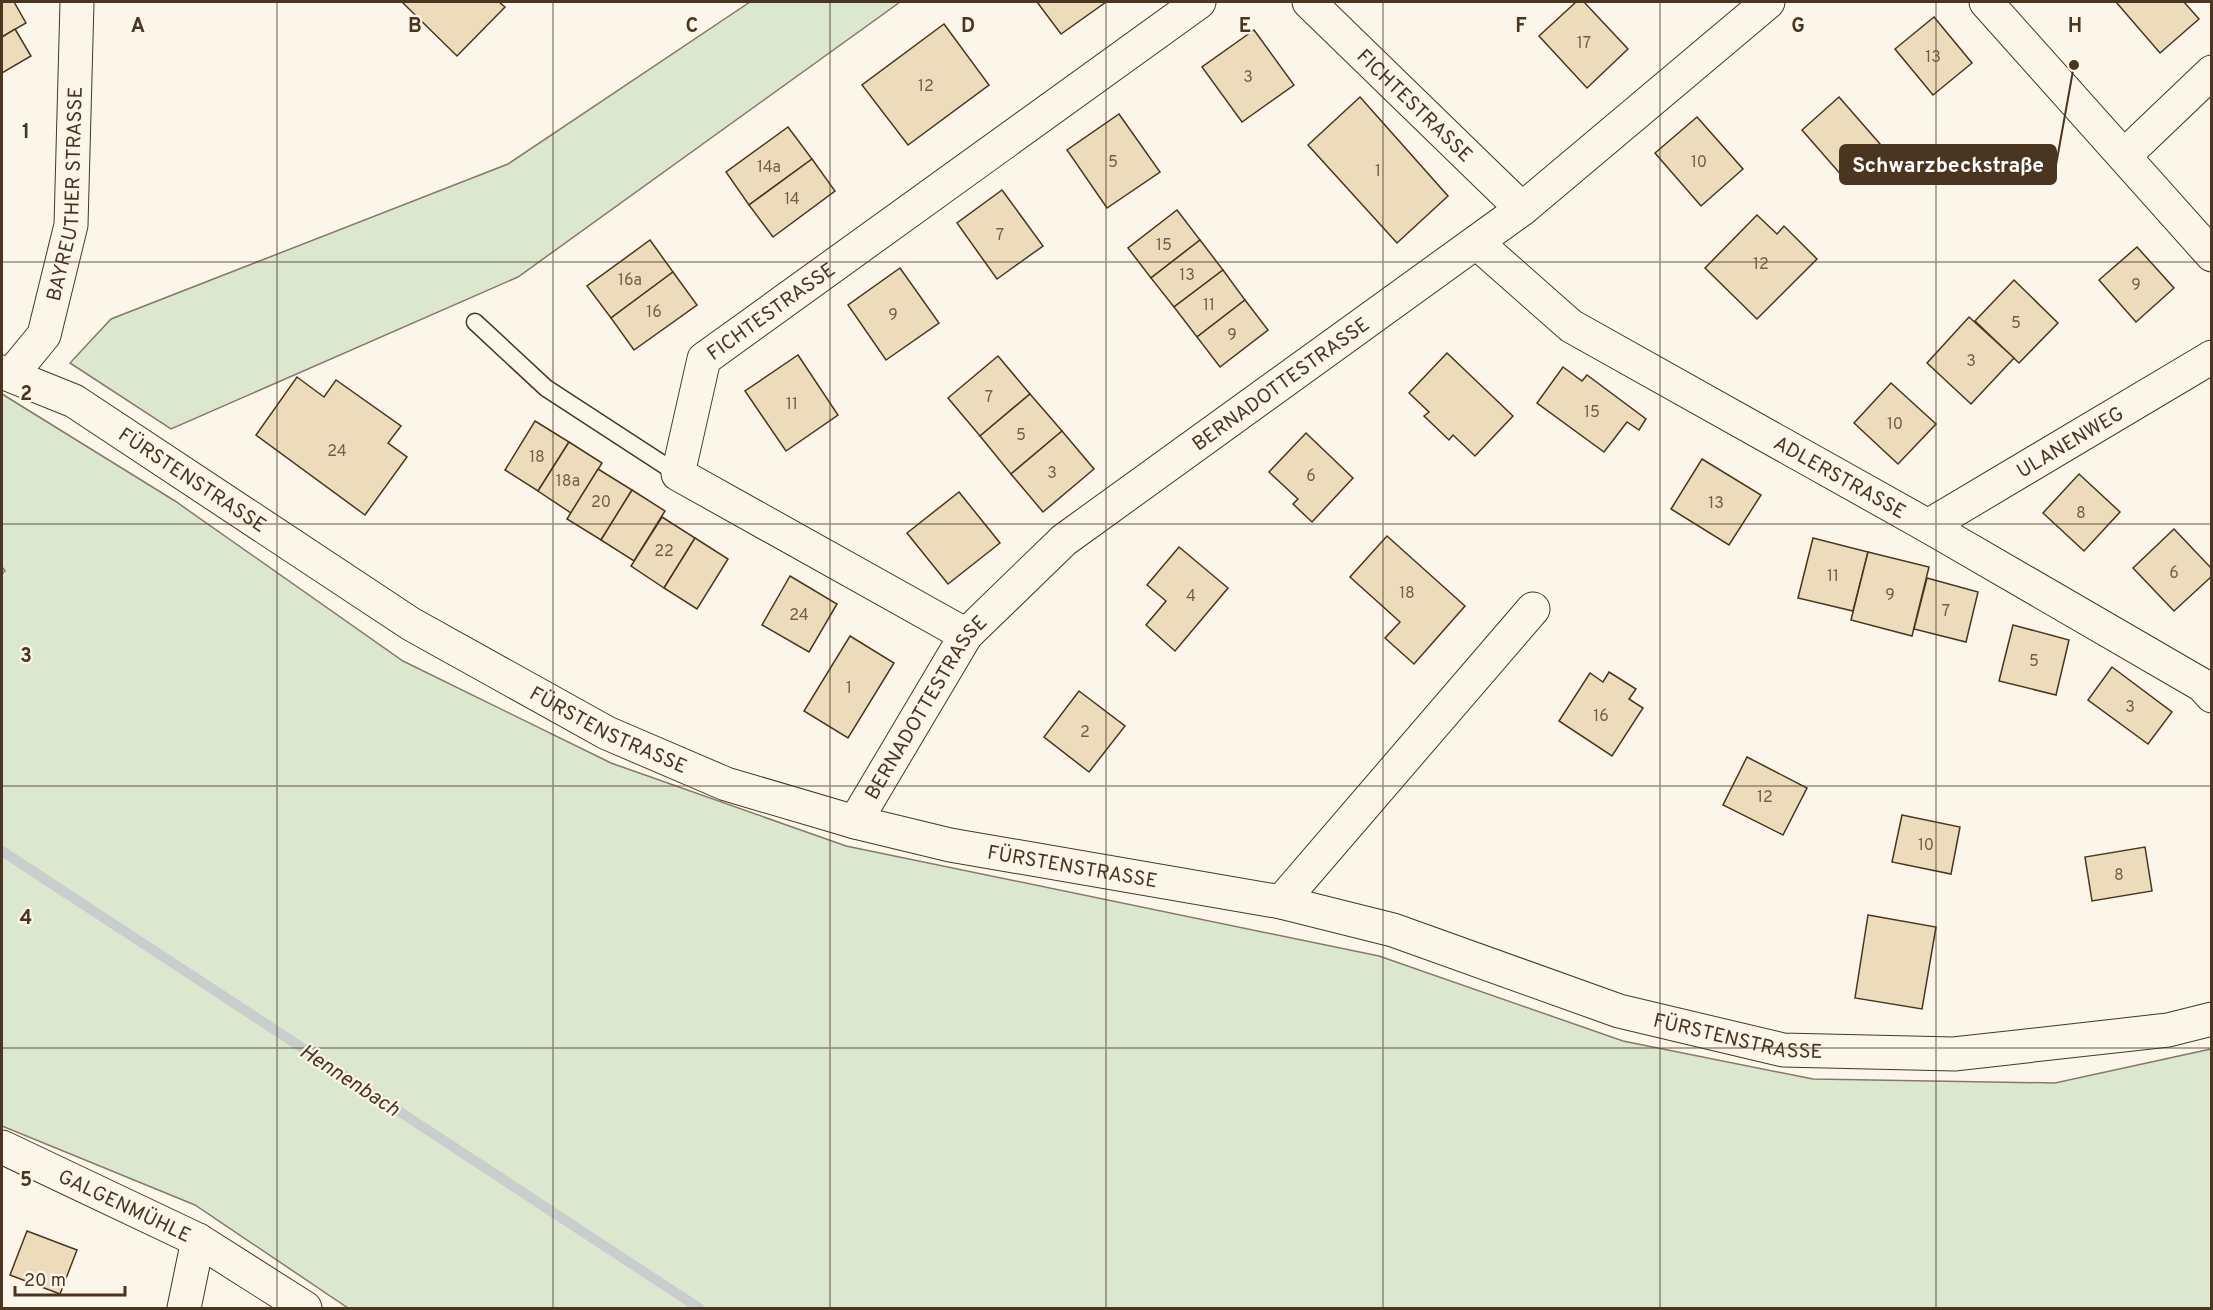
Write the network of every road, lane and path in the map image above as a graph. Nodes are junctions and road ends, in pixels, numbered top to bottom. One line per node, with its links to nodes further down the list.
1 (77, 2): 13 (street, BAYREUTHER STRASSE)
2 (1199, 2): 14 (street, FICHTESTRASSE)
3 (1309, 2): 8 (street, FICHTESTRASSE)
4 (1768, 2): 8 (street, BERNADOTTESTRASSE)
5 (1986, 2): 7 (street)
6 (2211, 72): 7 (street)
7 (2124, 156): 10 (street)
8 (1522, 209): 9 (street, BERNADOTTESTRASSE)
9 (1477, 243): 15 (street, ADLERSTRASSE); 17 (street, BERNADOTTESTRASSE)
10 (2211, 255)
11 (475, 322): 14 (lane)
12 (2211, 357): 15 (street, ULANENWEG)
13 (7, 373): 19 (street, FÜRSTENSTRASSE)
14 (678, 474): 17 (street)
15 (1928, 526): 18 (street, ADLERSTRASSE)
16 (1533, 609): 20 (street)
17 (966, 635): 19 (street, BERNADOTTESTRASSE)
18 (2211, 696)
19 (855, 822): 20 (street, FÜRSTENSTRASSE)
20 (1281, 902): 21 (street, FÜRSTENSTRASSE)
21 (2211, 1019)
22 (2, 1147): 23 (street, GALGENMÜHLE)
23 (198, 1240): 24 (street); 25 (street, GALGENMÜHLE)
24 (184, 1308)
25 (305, 1308)

